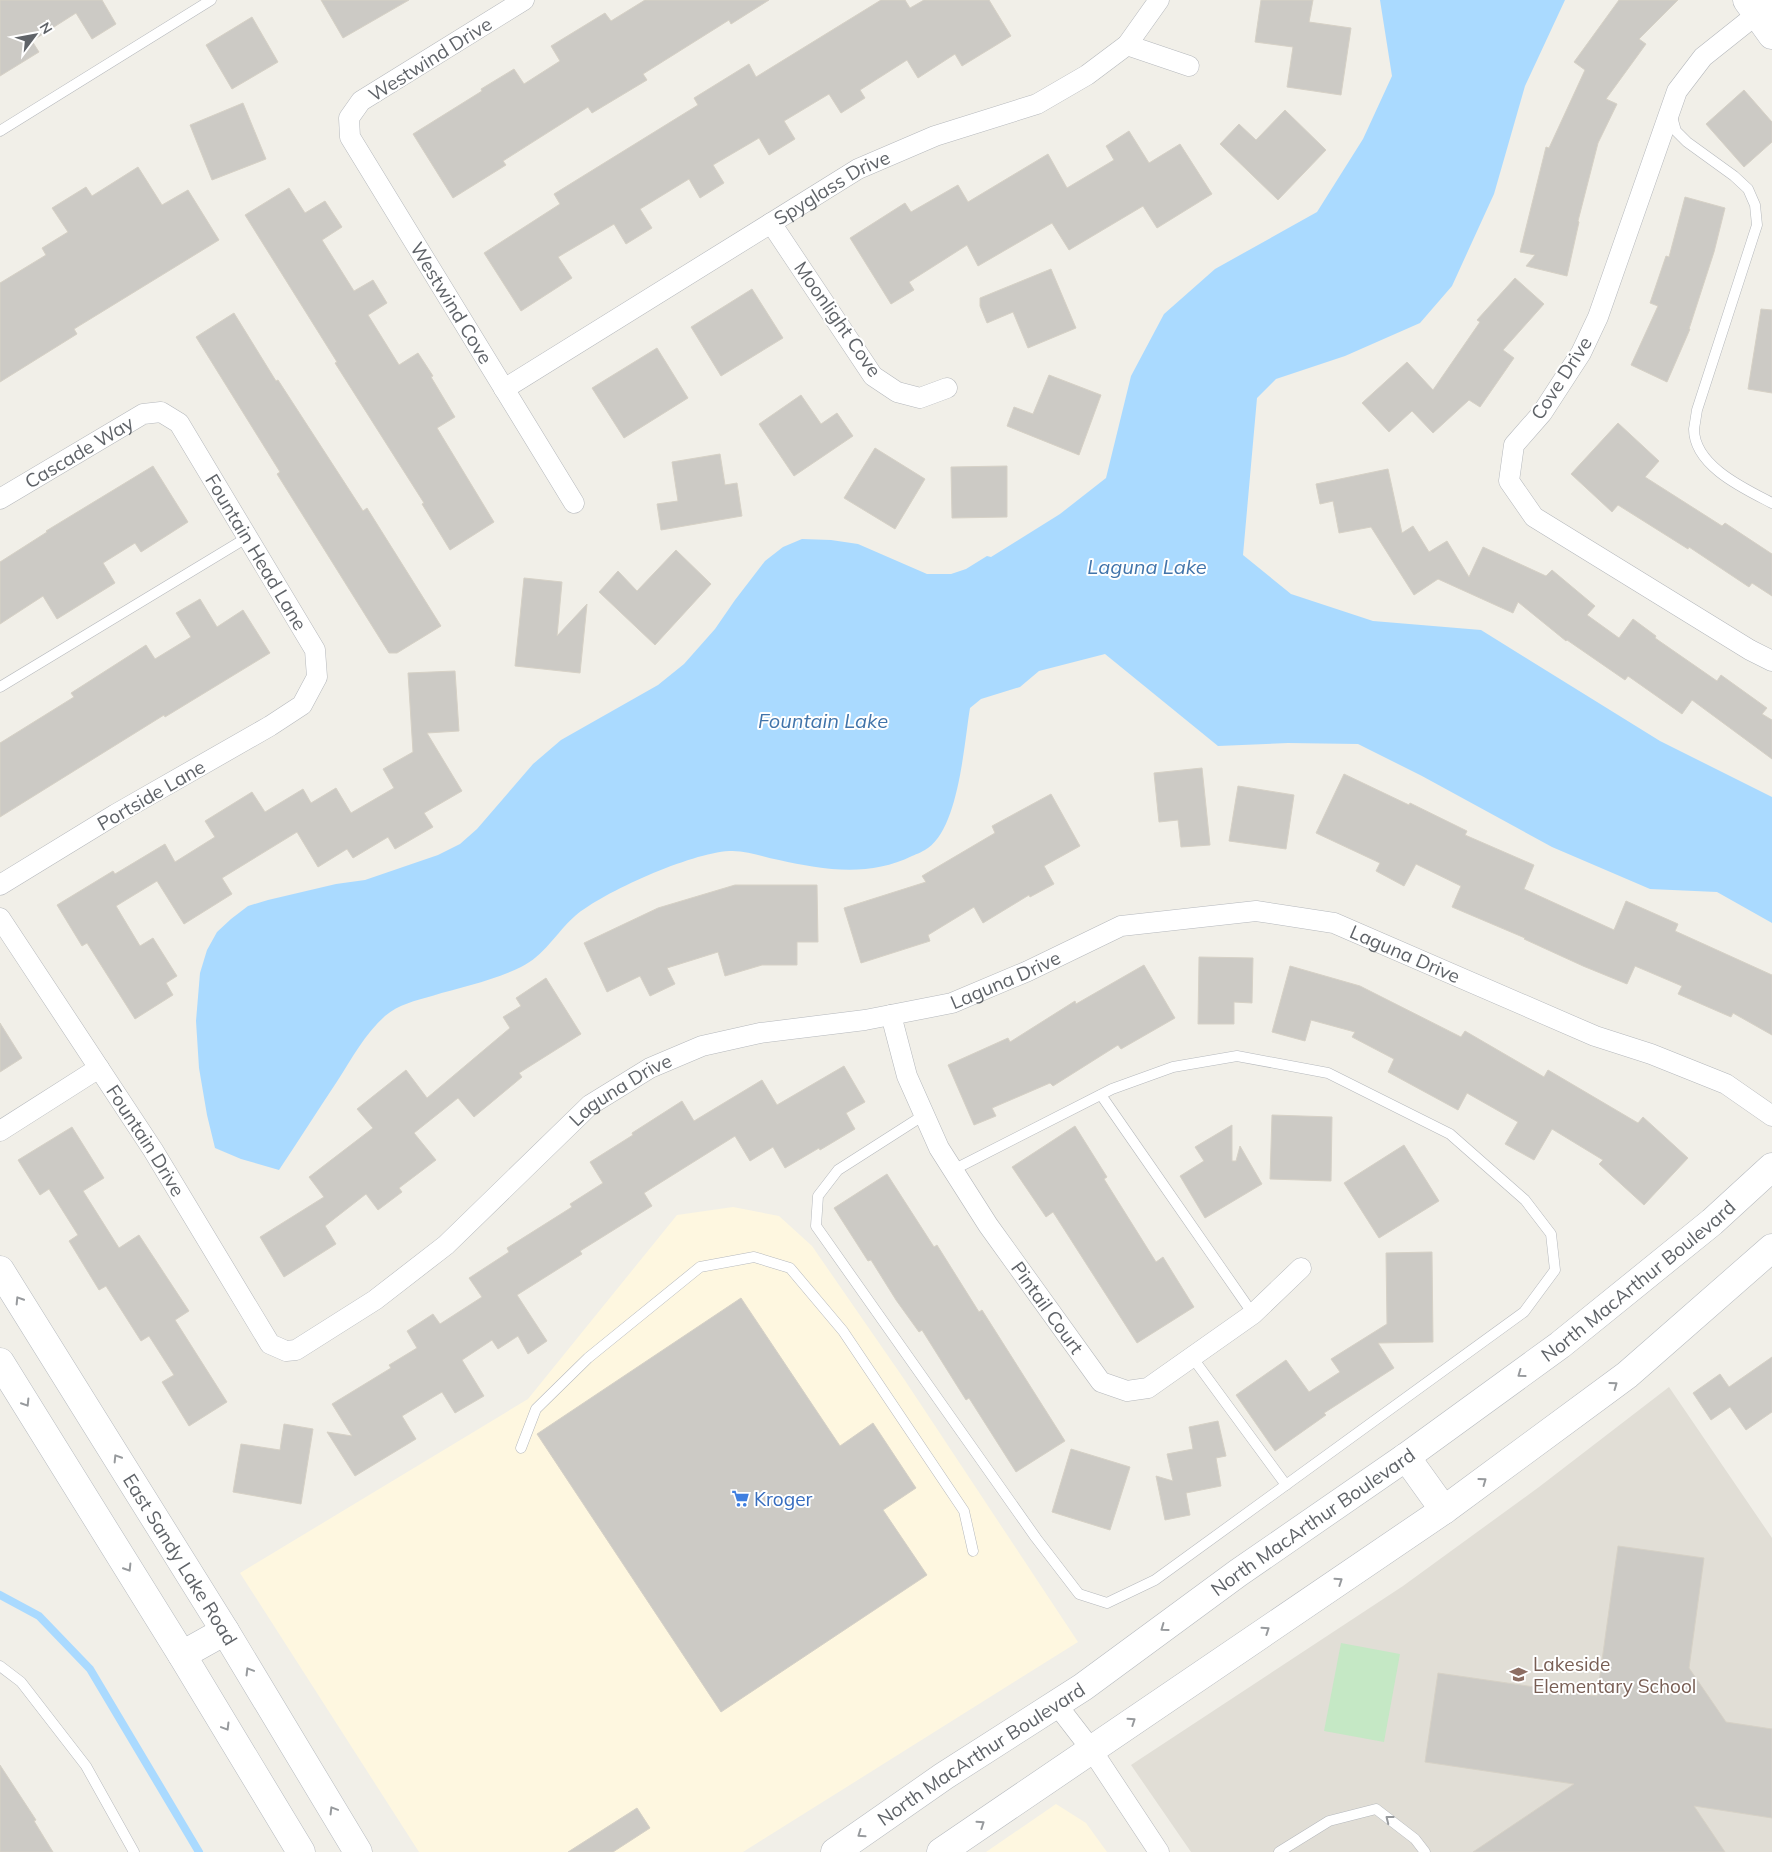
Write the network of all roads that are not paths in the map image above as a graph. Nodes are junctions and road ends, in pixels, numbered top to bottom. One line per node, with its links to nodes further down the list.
1 (211, 0): 9 (lane)
2 (524, 0): 7 (street, Westwind Drive)
3 (1159, 0): 5 (street, Spyglass Drive)
4 (1762, 14): 8 (street, Cove Drive)
5 (1127, 45): 6 (street); 10 (street, Spyglass Drive)
6 (1189, 66)
7 (361, 101): 12 (street, Westwind Cove)
8 (1670, 110): 16 (lane); 18 (street, Cove Drive)
9 (0, 131)
10 (771, 222): 11 (street, Moonlight Cove); 12 (street, Spyglass Drive)
11 (947, 388)
12 (504, 389): 15 (street, Westwind Cove)
13 (161, 412): 14 (street, Cascade Way); 17 (street, Fountain Head Lane)
14 (0, 499)
15 (574, 503)
16 (1772, 503)
17 (248, 537): 19 (lane); 20 (street, Fountain Head Lane)
18 (1772, 661)
19 (0, 687)
20 (302, 705): 21 (street, Portside Lane)
21 (0, 885)
22 (0, 918): 24 (street, Fountain Drive)
23 (891, 1015): 26 (street, Pintail Court); 27 (street, Laguna Drive); 35 (street, Laguna Drive)
24 (100, 1068): 28 (street); 35 (street, Fountain Drive)
25 (1102, 1094): 30 (lane); 34 (lane); 40 (lane)
26 (924, 1115): 30 (street, Pintail Court); 40 (lane)
27 (1772, 1116)
28 (0, 1131)
29 (1772, 1167): 39 (main road, North MacArthur Boulevard, one-way to 39)
30 (953, 1170): 36 (street, Pintail Court)
31 (1772, 1248): 41 (main road, one-way to 31)
32 (1301, 1268): 34 (street, Pintail Court)
33 (0, 1270): 43 (main road, East Sandy Lake Road, one-way to 33)
34 (1253, 1314): 36 (street, Pintail Court)
35 (296, 1350)
36 (1192, 1357): 40 (lane)
37 (2, 1367): 44 (main road, one-way to 44)
38 (521, 1448): 42 (lane)
39 (1406, 1457): 41 (main road); 46 (main road, North MacArthur Boulevard, one-way to 46)
40 (1286, 1485)
41 (1444, 1510): 47 (main road, one-way to 41)
42 (973, 1551)
43 (225, 1631): 44 (main road); 50 (main road, East Sandy Lake Road, one-way to 43)
44 (182, 1655): 49 (main road, one-way to 49)
45 (0, 1666): 48 (lane)
46 (1057, 1705): 47 (street); 51 (main road, North MacArthur Boulevard, one-way to 51)
47 (1092, 1749): 52 (main road, one-way to 47); 53 (street)
48 (134, 1852)
49 (301, 1852)
50 (358, 1852)
51 (835, 1852)
52 (941, 1852)
53 (1159, 1852)
54 (1279, 1852): 55 (lane, one-way to 54)
55 (1425, 1852)

